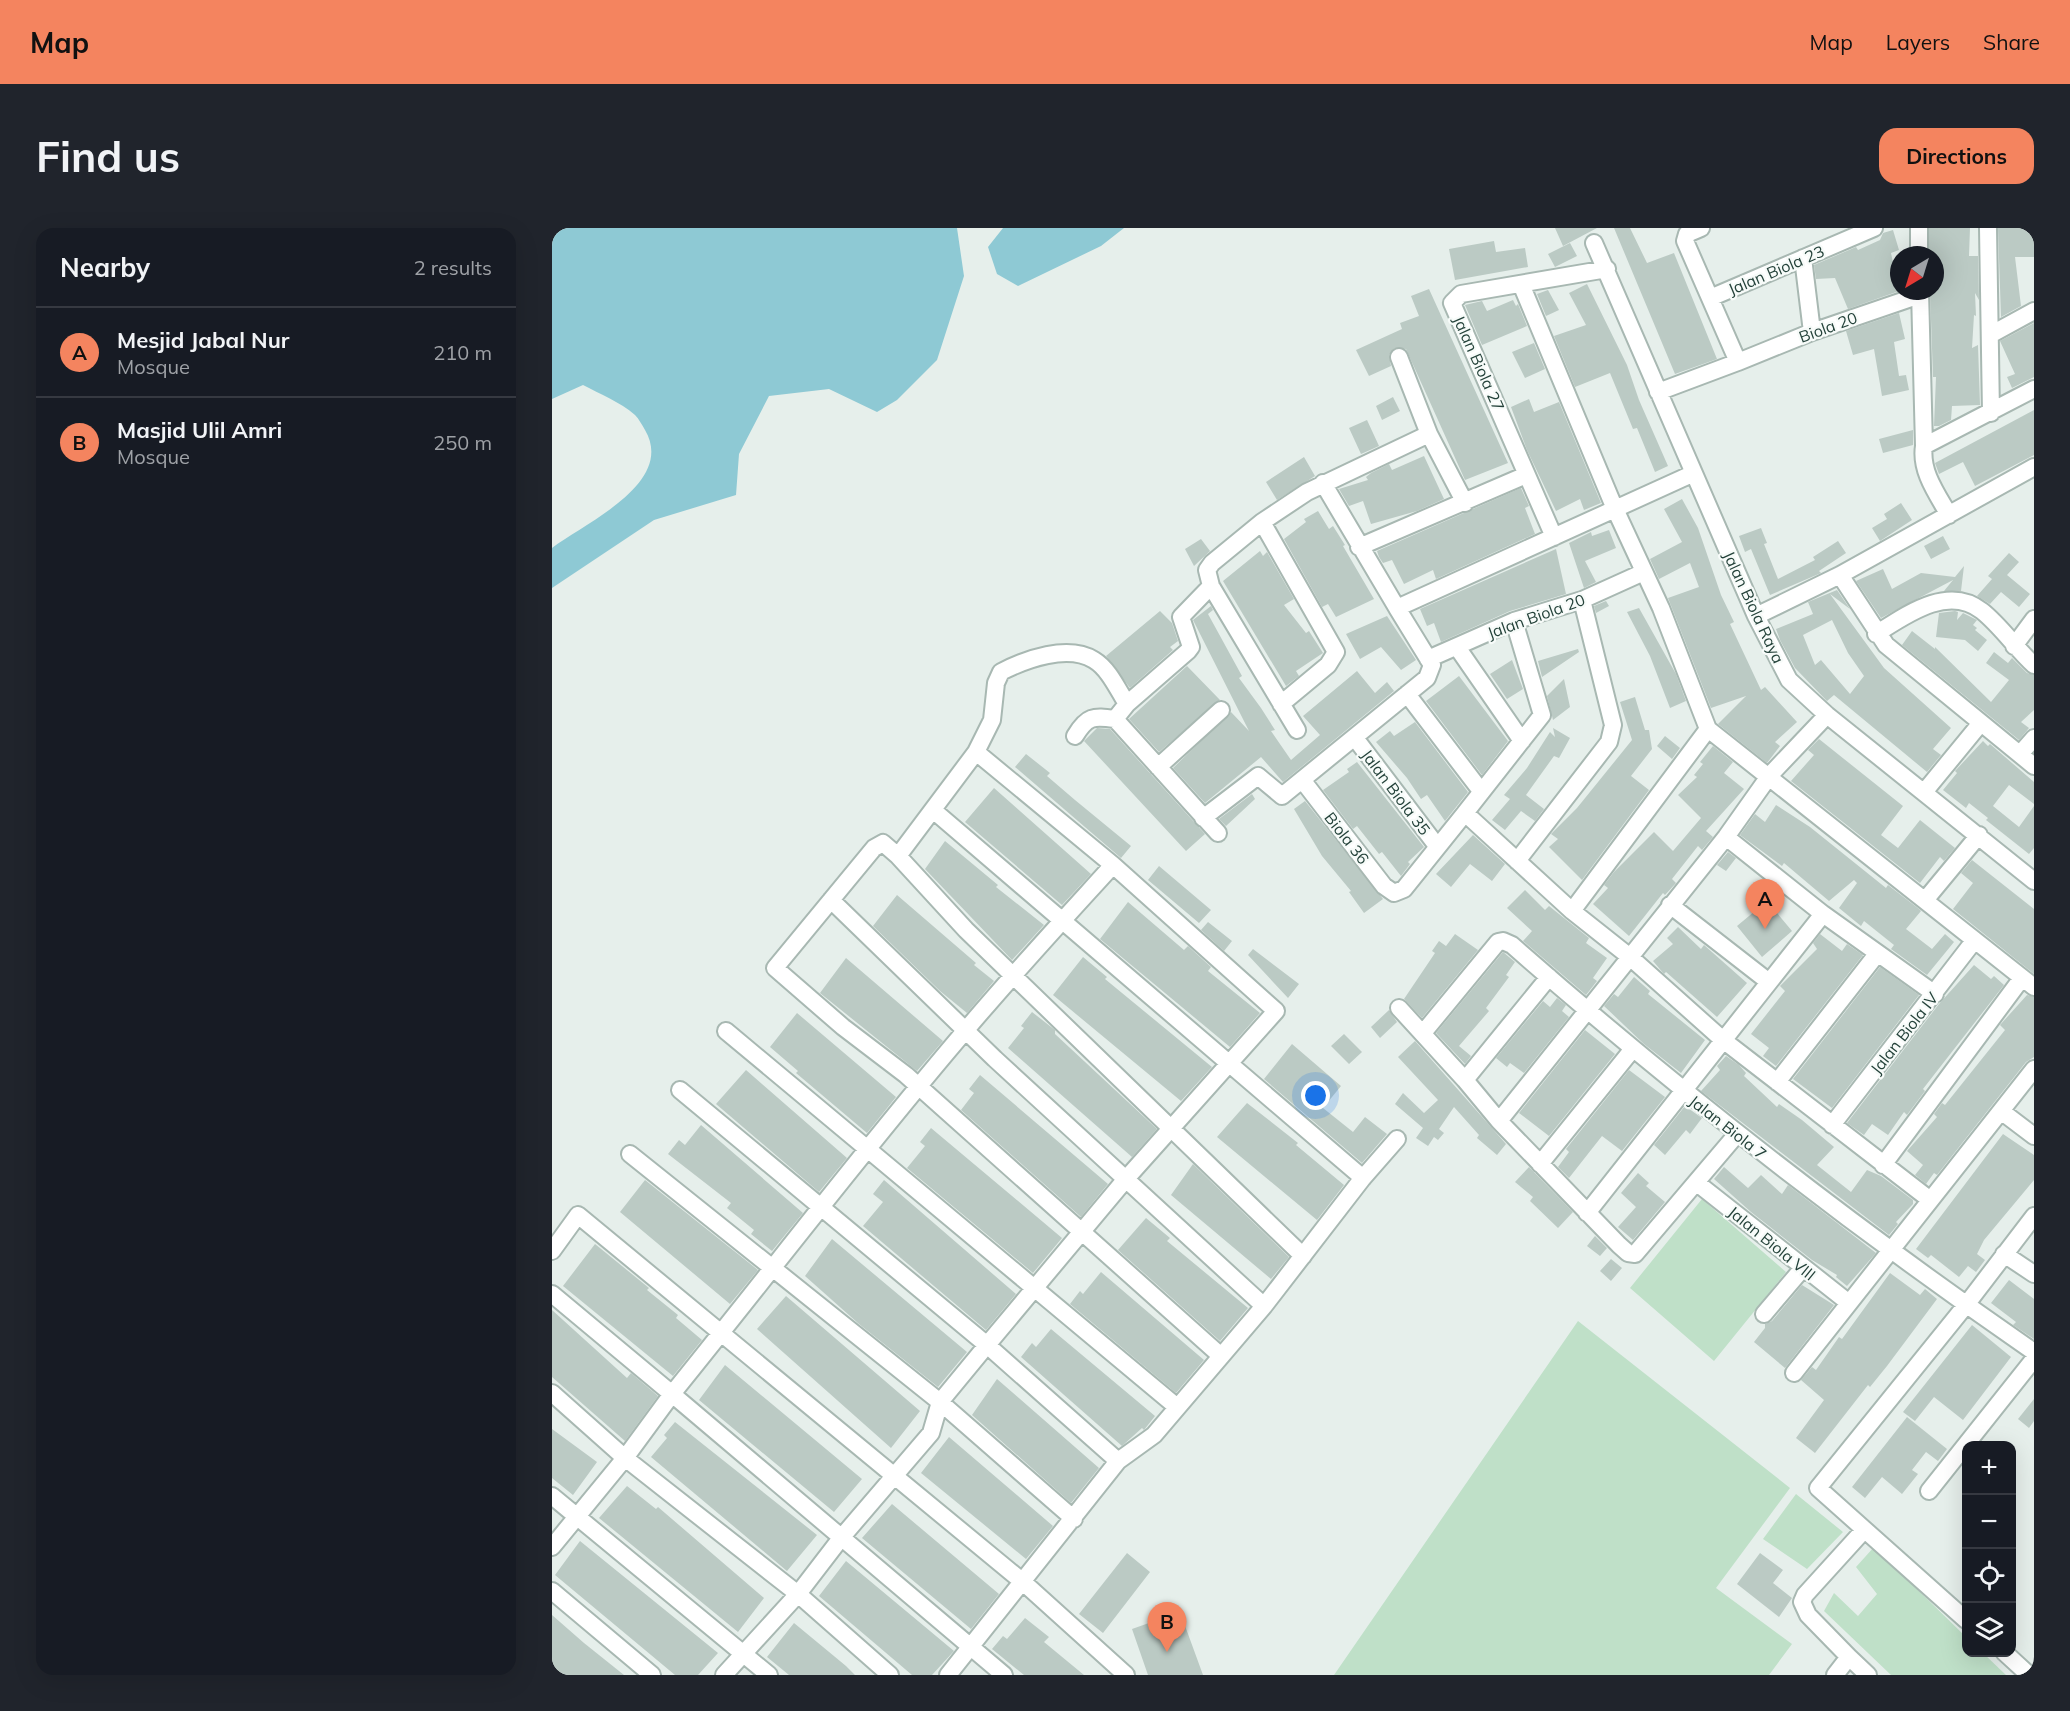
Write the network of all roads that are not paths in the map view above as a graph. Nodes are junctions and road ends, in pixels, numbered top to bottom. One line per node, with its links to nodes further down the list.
1 (1701, 228): 10 (street)
2 (1874, 228): 7 (street, Jalan Biola 23)
3 (1919, 228): 6 (street)
4 (1988, 228): 15 (street)
5 (1594, 243): 8 (street, Jalan Biola Raya)
6 (1919, 246)
7 (1803, 258): 10 (street, Jalan Biola 23); 14 (street)
8 (1606, 269): 9 (street, Jalan Biola 27); 19 (street, Jalan Biola Raya)
9 (1521, 284): 25 (street, Jalan Biola 27); 28 (street)
10 (1710, 298): 17 (street)
11 (1901, 300): 14 (street, Biola 20)
12 (1920, 300): 22 (street)
13 (2034, 311): 15 (street)
14 (1812, 332): 17 (street, Biola 20)
15 (1990, 335): 20 (street)
16 (1399, 357): 21 (street)
17 (1738, 362): 19 (street, Biola 20)
18 (2034, 389): 20 (street)
19 (1658, 392): 24 (street, Jalan Biola Raya)
20 (1991, 413): 22 (street)
21 (1429, 434): 26 (street); 27 (street)
22 (1924, 446): 29 (street)
23 (2034, 467): 29 (street)
24 (1692, 474): 28 (street); 38 (street, Jalan Biola Raya)
25 (1526, 475): 27 (street); 31 (street, Jalan Biola 27)
26 (1323, 483): 30 (street); 32 (street)
27 (1465, 503): 32 (street)
28 (1615, 509): 31 (street); 33 (street)
29 (1948, 515): 34 (street)
30 (1262, 522): 35 (street); 48 (street)
31 (1554, 537): 37 (street)
32 (1359, 547): 37 (street)
33 (1644, 572): 36 (street, Jalan Biola 20); 53 (street)
34 (1840, 574): 38 (street); 41 (street)
35 (1211, 586): 47 (street); 48 (street)
36 (1582, 600): 40 (street, Jalan Biola 20); 75 (street)
37 (1397, 608): 44 (street)
38 (1756, 616): 50 (street, Jalan Biola Raya)
39 (2034, 619): 42 (street)
40 (1514, 621): 43 (street, Jalan Biola 20); 58 (street)
41 (1876, 634): 42 (street); 52 (street)
42 (2014, 646): 45 (street)
43 (1457, 647): 44 (street, Jalan Biola 20); 58 (street)
44 (1428, 659): 46 (street)
45 (2034, 665)
46 (1407, 694): 56 (street); 65 (street)
47 (1127, 704): 51 (street); 59 (street)
48 (1281, 704): 54 (street)
49 (1221, 710): 62 (street)
50 (1827, 715): 63 (street); 66 (street, Jalan Biola Raya)
51 (1115, 719): 55 (street); 62 (street)
52 (1980, 724): 60 (street); 66 (street)
53 (1708, 729): 63 (street); 81 (street)
54 (1297, 730)
55 (1075, 736)
56 (1355, 738): 64 (street); 73 (street, Jalan Biola 35)
57 (2034, 738): 60 (street)
58 (1522, 741): 65 (street)
59 (976, 752): 67 (street); 76 (street)
60 (2020, 754): 61 (street)
61 (2034, 766)
62 (1158, 767): 69 (street)
63 (1770, 776): 72 (street); 78 (street)
64 (1303, 781): 69 (street); 73 (street, Biola 36)
65 (1482, 791): 68 (street)
66 (1925, 791): 71 (street, Jalan Biola Raya)
67 (933, 810): 74 (street); 83 (street)
68 (1465, 813): 73 (street); 75 (street)
69 (1203, 818): 70 (street)
70 (1218, 833)
71 (1979, 835): 77 (street, Jalan Biola Raya); 78 (street)
72 (1726, 837): 80 (street); 82 (street)
73 (1437, 846)
74 (898, 856): 79 (street); 87 (street)
75 (1517, 861): 81 (street)
76 (1113, 865): 83 (street); 99 (street)
77 (2034, 881)
78 (1926, 899): 84 (street)
79 (831, 900): 95 (street); 103 (street)
80 (1670, 905): 86 (street); 89 (street)
81 (1572, 911): 86 (street)
82 (1823, 914): 85 (street); 89 (street)
83 (1064, 919): 87 (street); 99 (street)
84 (1974, 941): 90 (street); 91 (street, Jalan Biola IV)
85 (1877, 954): 91 (street); 102 (street)
86 (1630, 957): 93 (street); 97 (street)
87 (1014, 977): 95 (street); 109 (street)
88 (1548, 977): 93 (street, Jalan Biola 7); 96 (street, Jalan Biola 7); 101 (street)
89 (1769, 982): 97 (street)
90 (2028, 983): 116 (street)
91 (1935, 994): 108 (street, Jalan Biola IV)
92 (1399, 1008): 96 (street)
93 (1587, 1012): 98 (street, Jalan Biola 7); 107 (street)
94 (726, 1031): 113 (street)
95 (965, 1031): 103 (street); 118 (street)
96 (1424, 1033): 101 (street)
97 (1723, 1040): 102 (street); 105 (street)
98 (1632, 1050): 105 (street, Jalan Biola 7); 115 (street)
99 (1227, 1065): 109 (street); 117 (street)
100 (2034, 1069): 106 (street)
101 (1465, 1080): 107 (street)
102 (1777, 1082): 108 (street)
103 (920, 1087): 113 (street); 124 (street)
104 (680, 1090): 121 (street)
105 (1684, 1091): 110 (street, Jalan Biola 7); 122 (street)
106 (2001, 1111): 111 (street); 120 (street)
107 (1499, 1121): 115 (street)
108 (1832, 1125): 116 (street)
109 (1170, 1129): 118 (street); 128 (street)
110 (1737, 1134): 119 (street); 125 (street, Jalan Biola 7)
111 (2034, 1136)
112 (1397, 1139): 117 (street)
113 (869, 1150): 121 (street); 132 (street)
114 (630, 1154): 129 (street)
115 (1540, 1164): 122 (street)
116 (1884, 1165): 120 (street)
117 (1363, 1178): 128 (street)
118 (1125, 1180): 124 (street); 136 (street)
119 (1697, 1183): 122 (street); 130 (street, Jalan Biola VIII)
120 (1929, 1199): 125 (street)
121 (822, 1208): 129 (street); 139 (street)
122 (1587, 1213)
123 (2034, 1216): 127 (street)
124 (1082, 1232): 132 (street); 141 (street)
125 (1889, 1250): 134 (street); 135 (street, Jalan Biola 7)
126 (552, 1251): 138 (street)
127 (2004, 1254): 131 (street); 135 (street)
128 (1303, 1256): 136 (street)
129 (774, 1267): 138 (street); 146 (street)
130 (1803, 1268): 134 (street, Jalan Biola VIII); 137 (street)
131 (2034, 1274)
132 (1034, 1288): 139 (street); 147 (street)
133 (552, 1294): 145 (street)
134 (1849, 1303): 143 (street)
135 (1966, 1305): 140 (street, Jalan Biola 7); 155 (street)
136 (1263, 1306): 141 (street)
137 (1764, 1314)
138 (722, 1332): 145 (street); 150 (street)
139 (987, 1345): 146 (street); 149 (street)
140 (2034, 1352)
141 (1221, 1356): 147 (street)
142 (2034, 1359): 151 (street)
143 (1794, 1373)
144 (552, 1393): 148 (street)
145 (672, 1394): 148 (street); 156 (street)
146 (940, 1402): 150 (street); 154 (street)
147 (1177, 1407): 149 (street)
148 (625, 1458): 153 (street); 160 (street)
149 (1118, 1461): 154 (street)
150 (893, 1477): 156 (street); 158 (street)
151 (1929, 1491)
152 (552, 1496): 153 (street)
153 (576, 1517): 157 (street); 163 (street)
154 (1074, 1519): 158 (street)
155 (1864, 1530): 161 (street); 164 (street)
156 (841, 1538): 160 (street); 162 (street)
157 (552, 1547)
158 (1023, 1582): 162 (street); 172 (street)
159 (552, 1591): 166 (street)
160 (798, 1594): 163 (street); 169 (street)
161 (1962, 1616)
162 (969, 1646): 170 (street); 171 (street)
163 (744, 1654): 167 (street); 168 (street)
164 (1849, 1657): 173 (street); 174 (street)
165 (2009, 1657): 175 (street)
166 (652, 1675)
167 (724, 1675)
168 (769, 1675)
169 (890, 1675)
170 (948, 1675)
171 (1004, 1675)
172 (1126, 1675)
173 (1835, 1675)
174 (1868, 1675)
175 (2029, 1675)

